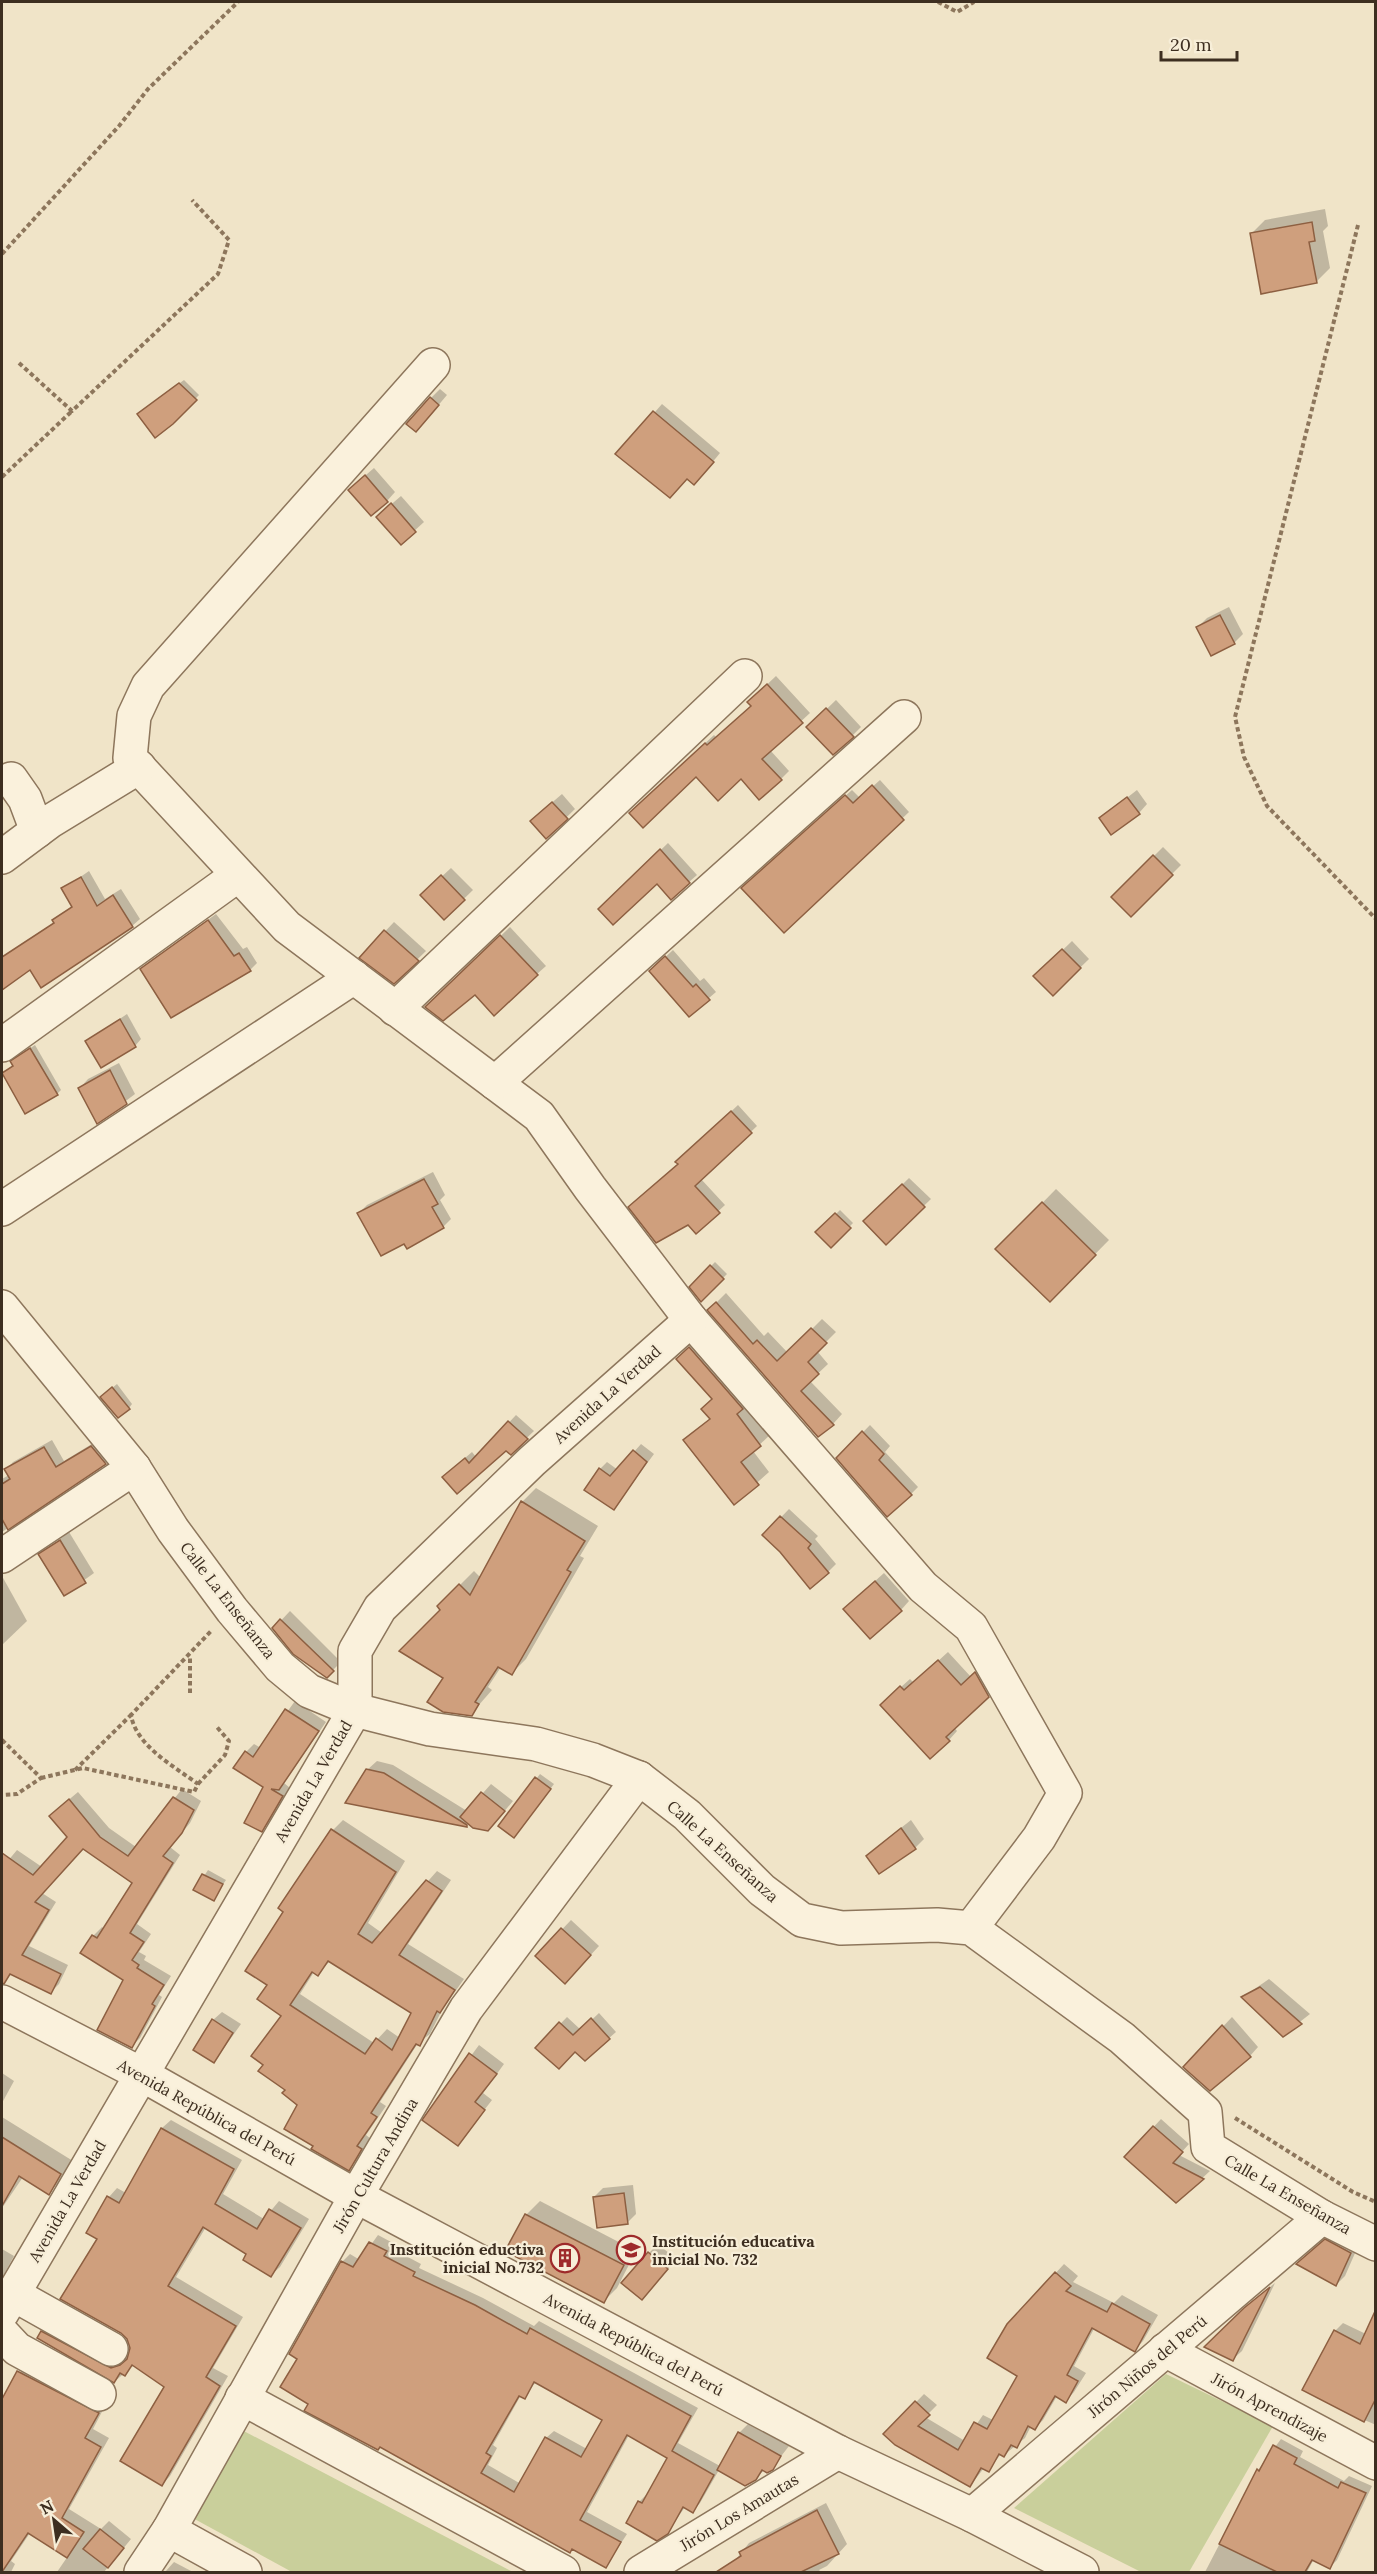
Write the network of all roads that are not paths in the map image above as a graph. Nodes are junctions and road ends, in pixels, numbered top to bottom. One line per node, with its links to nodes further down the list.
1 (433, 365): 4 (street)
2 (745, 676): 10 (street)
3 (904, 717): 12 (street)
4 (139, 767): 6 (street); 8 (street)
5 (11, 779): 6 (street)
6 (37, 831): 7 (street)
7 (2, 858)
8 (238, 874): 9 (street); 11 (street)
9 (354, 978): 10 (street); 13 (street)
10 (395, 1009): 12 (street)
11 (2, 1045)
12 (495, 1083): 15 (street)
13 (2, 1209)
14 (2, 1307): 16 (street, Calle La Enseñanza)
15 (691, 1320): 18 (street, Avenida La Verdad); 20 (street)
16 (135, 1468): 17 (street); 18 (street, Calle La Enseñanza)
17 (2, 1556)
18 (355, 1710): 19 (street, Calle La Enseñanza); 22 (street, Avenida La Verdad)
19 (639, 1778): 20 (street, Calle La Enseñanza); 23 (street, Jirón Cultura Andina)
20 (971, 1928): 24 (street, Calle La Enseñanza)
21 (2, 2002): 22 (street, Avenida República del Perú)
22 (141, 2073): 23 (street, Avenida República del Perú); 26 (street, Avenida La Verdad)
23 (356, 2196): 31 (street, Jirón Cultura Andina); 32 (street, Avenida República del Perú)
24 (1322, 2217): 25 (street, Calle La Enseñanza); 29 (street, Jirón Niños del Perú)
25 (1376, 2244)
26 (7, 2303): 28 (street)
27 (2, 2333): 30 (street)
28 (111, 2349)
29 (1165, 2350): 33 (street, Jirón Aprendizaje); 34 (street, Jirón Niños del Perú)
30 (99, 2394)
31 (242, 2398): 35 (street, Jirón Cultura Andina); 38 (street)
32 (838, 2452): 34 (street, Avenida República del Perú); 39 (street, Jirón Los Amautas)
33 (1376, 2463)
34 (972, 2515): 40 (street, Avenida República del Perú)
35 (169, 2530): 36 (street, Jirón Cultura Andina); 37 (street)
36 (141, 2572)
37 (245, 2572)
38 (563, 2572)
39 (641, 2572)
40 (1083, 2572)

